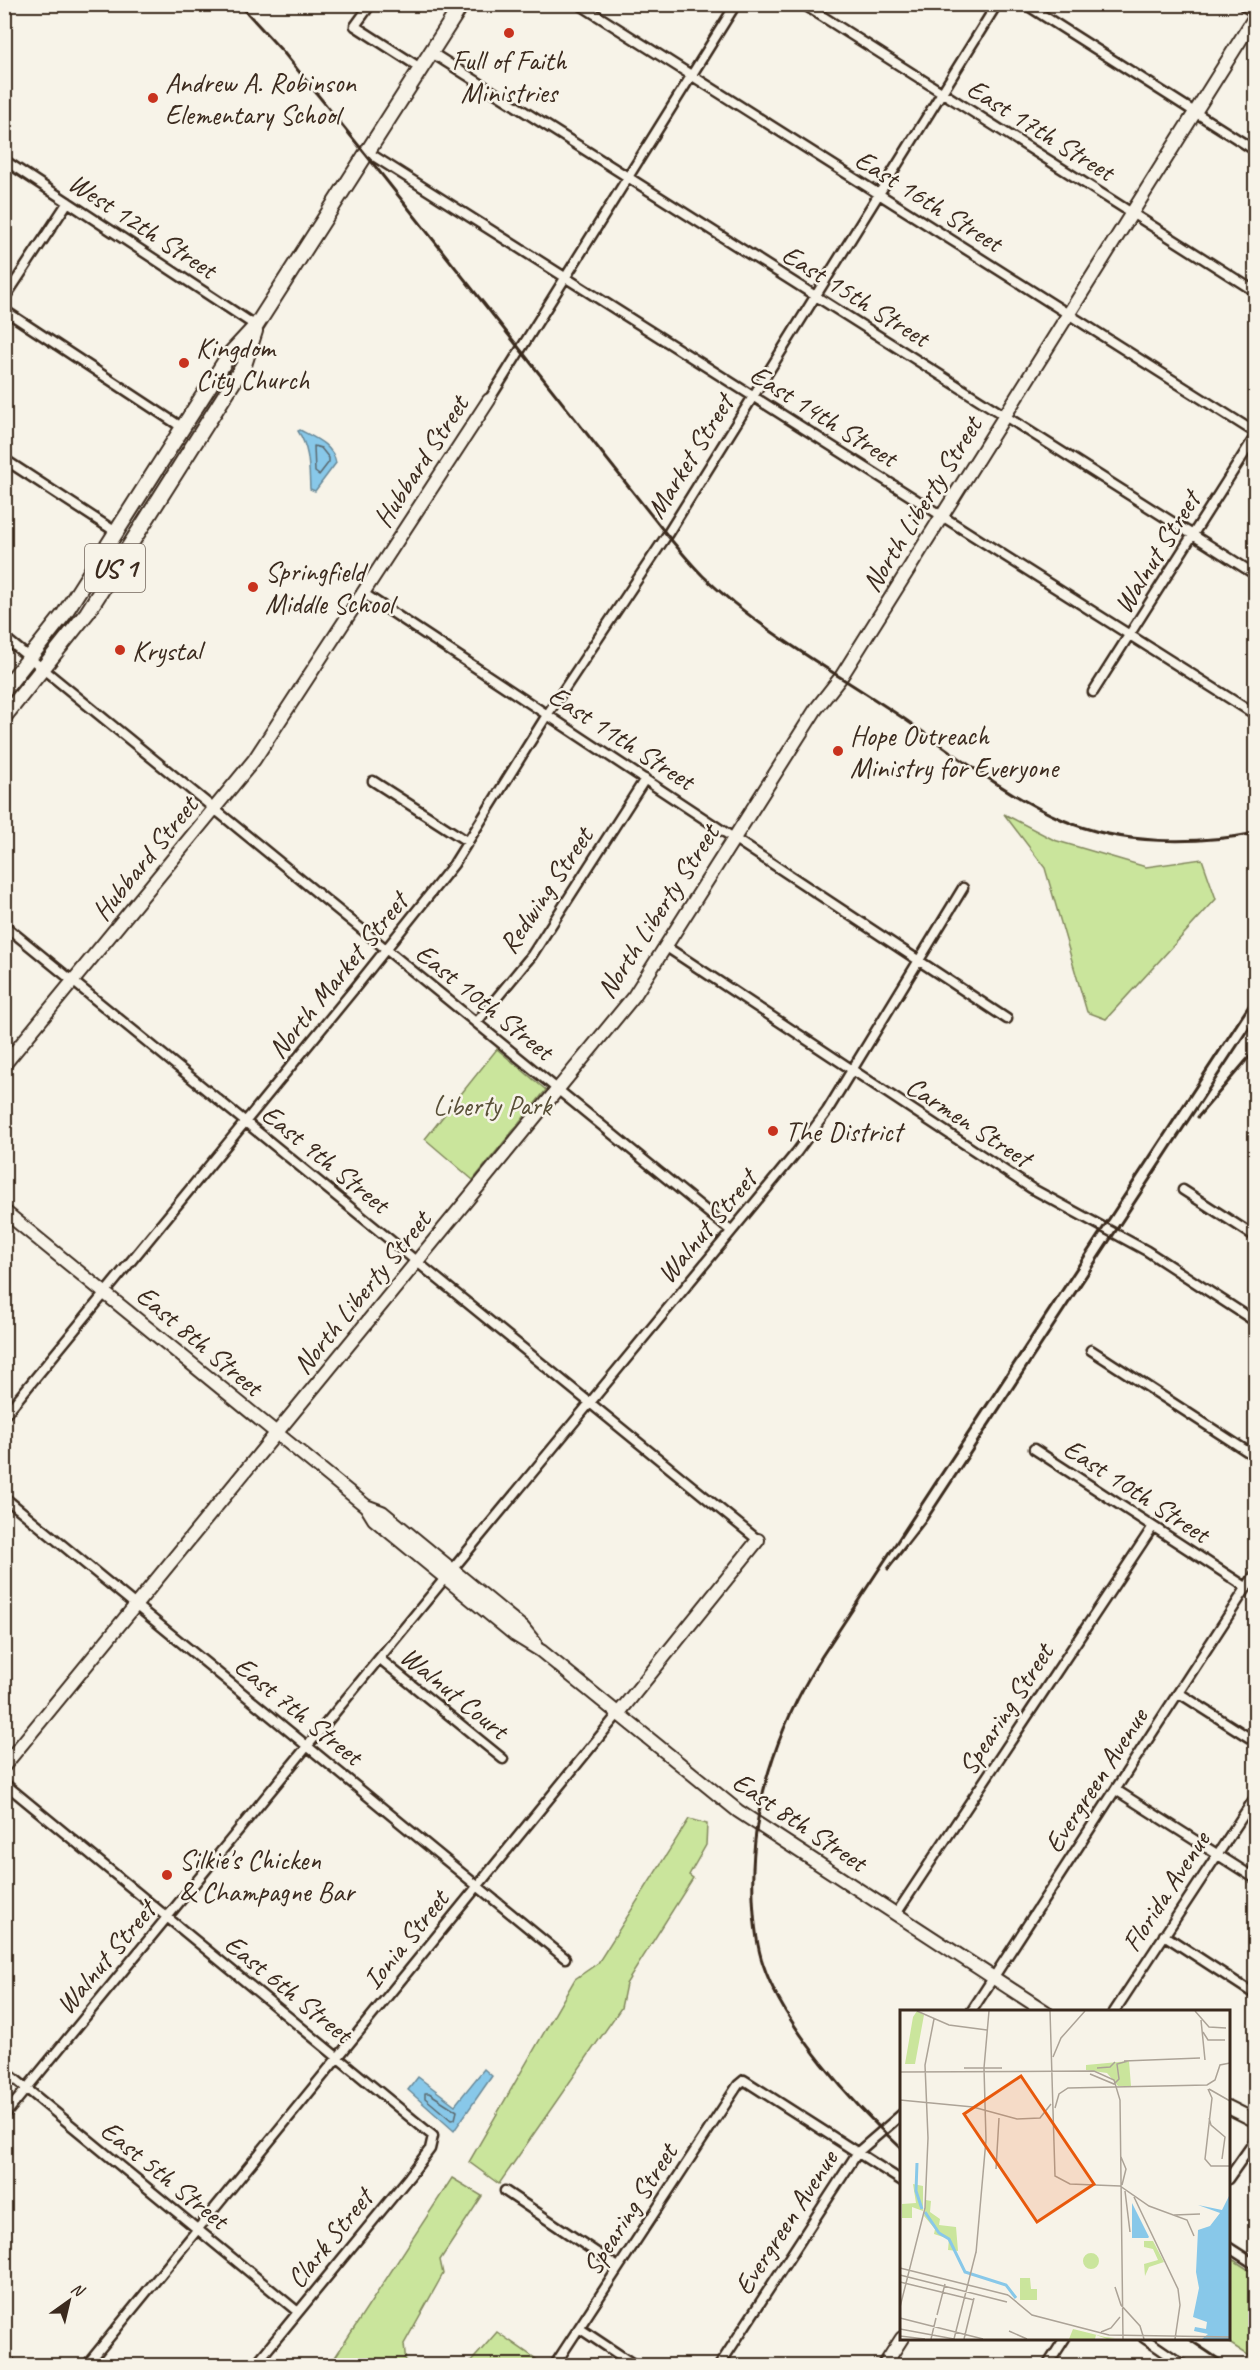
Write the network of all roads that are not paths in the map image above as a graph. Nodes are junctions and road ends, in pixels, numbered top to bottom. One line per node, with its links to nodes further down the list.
1 (371, 4): 11 (street)
2 (462, 4): 10 (main road, US 1)
3 (579, 4): 12 (street, East 16th Street)
4 (736, 4): 12 (street, Hubbard Street)
5 (802, 4): 13 (street, East 17th Street)
6 (998, 4): 13 (street, Market Street)
7 (1025, 4): 14 (street)
8 (1244, 4): 9 (street)
9 (1256, 13): 14 (street, North Liberty Street)
10 (432, 53): 11 (main road, US 1); 18 (street, East 15th Street)
11 (422, 69): 16 (main road, US 1)
12 (691, 75): 18 (street, Hubbard Street); 19 (street, East 16th Street)
13 (942, 94): 19 (street, Market Street); 21 (street, East 17th Street)
14 (1194, 112): 15 (street); 21 (street, North Liberty Street)
15 (1256, 151)
16 (369, 153): 22 (street, East 14th Street); 28 (main road, US 1)
17 (4, 160): 20 (street, West 12th Street)
18 (628, 176): 22 (street, Hubbard Street); 24 (street, East 15th Street)
19 (879, 194): 24 (street, Market Street); 27 (street, East 16th Street)
20 (68, 202): 25 (street); 28 (street, West 12th Street)
21 (1131, 212): 23 (street, East 17th Street); 27 (street, North Liberty Street)
22 (564, 278): 29 (street, East 14th Street); 30 (street, Hubbard Street)
23 (1256, 292)
24 (816, 296): 29 (street, Market Street); 31 (street, East 15th Street)
25 (4, 299)
26 (4, 310): 32 (street)
27 (1068, 314): 31 (street, North Liberty Street); 33 (street, East 16th Street)
28 (256, 326): 32 (main road, US 1); 43 (main road, US 1)
29 (752, 397): 35 (street, East 14th Street); 46 (street, Market Street)
30 (489, 400): 39 (street, Hubbard Street)
31 (1004, 415): 35 (street, North Liberty Street); 37 (street, East 15th Street)
32 (183, 428): 36 (main road, US 1)
33 (1256, 434): 37 (street, Walnut Street)
34 (4, 459): 36 (street)
35 (941, 516): 40 (street, East 14th Street); 52 (street, North Liberty Street)
36 (116, 532): 42 (main road, US 1)
37 (1193, 534): 38 (street, East 15th Street); 40 (street, Walnut Street)
38 (1256, 575)
39 (363, 593): 46 (street, East 11th Street); 51 (street, Hubbard Street)
40 (1130, 635): 45 (street, Walnut Street); 47 (street, East 14th Street)
41 (4, 637): 42 (street, East 10th Street)
42 (30, 658): 43 (street, East 10th Street); 44 (main road, US 1)
43 (44, 669): 48 (main road, US 1); 51 (street, East 10th Street)
44 (4, 690)
45 (1093, 692)
46 (547, 715): 49 (street, East 11th Street); 53 (street, North Market Street)
47 (1256, 715)
48 (4, 717)
49 (645, 779): 52 (street, East 11th Street); 61 (street, Redwing Street)
50 (373, 781): 53 (street)
51 (214, 809): 57 (street, East 10th Street); 59 (street, Hubbard Street)
52 (733, 838): 56 (street, North Liberty Street); 58 (street, East 11th Street)
53 (468, 842): 57 (street, North Market Street)
54 (963, 888): 58 (street, Walnut Street)
55 (4, 925): 59 (street, East 9th Street)
56 (665, 946): 63 (street, Carmen Street); 64 (street, North Liberty Street)
57 (387, 950): 61 (street, East 10th Street); 65 (street, North Market Street)
58 (917, 962): 60 (street, East 11th Street); 63 (street, Walnut Street)
59 (74, 981): 62 (street, Hubbard Street); 65 (street, East 9th Street)
60 (1007, 1019)
61 (476, 1023): 64 (street, East 10th Street)
62 (4, 1065)
63 (851, 1070): 68 (street, Walnut Street); 72 (street, Carmen Street)
64 (558, 1090): 68 (street, East 10th Street); 70 (street, North Liberty Street)
65 (246, 1122): 70 (street, East 9th Street); 71 (street, North Market Street)
66 (1183, 1190): 69 (street)
67 (4, 1211): 71 (street, East 8th Street)
68 (731, 1231): 74 (street, Walnut Street)
69 (1256, 1237)
70 (417, 1262): 74 (street, East 9th Street); 76 (street, North Liberty Street)
71 (105, 1293): 75 (street, North Market Street); 76 (street, East 8th Street)
72 (1256, 1322)
73 (1091, 1350): 78 (street)
74 (589, 1403): 81 (street, East 9th Street); 82 (street, Walnut Street)
75 (4, 1416)
76 (276, 1434): 82 (street, East 8th Street); 85 (street, North Liberty Street)
77 (1034, 1449): 80 (street, East 10th Street)
78 (1256, 1457)
79 (4, 1497): 85 (street, East 7th Street)
80 (1152, 1528): 84 (street, East 10th Street); 99 (street, Spearing Street)
81 (758, 1540): 88 (street, Ionia Street)
82 (449, 1574): 86 (street, Walnut Street); 88 (street, East 8th Street)
83 (1255, 1576): 84 (street, Evergreen Avenue)
84 (1246, 1587): 87 (street, Evergreen Avenue)
85 (137, 1605): 90 (street, East 7th Street); 92 (street, North Liberty Street)
86 (380, 1659): 90 (street, Walnut Street); 91 (street, Walnut Court)
87 (1179, 1693): 89 (street); 94 (street, Evergreen Avenue)
88 (618, 1714): 98 (street, Ionia Street); 99 (street, East 8th Street)
89 (1256, 1742)
90 (308, 1746): 98 (street, East 7th Street); 100 (street, Walnut Street)
91 (503, 1759)
92 (4, 1766)
93 (4, 1783): 100 (street, East 6th Street)
94 (1116, 1790): 96 (street); 103 (street, Evergreen Avenue)
95 (1256, 1796): 96 (street, Florida Avenue)
96 (1217, 1855): 97 (street); 101 (street, Florida Avenue)
97 (1256, 1879)
98 (479, 1886): 102 (street, East 7th Street); 108 (street, Ionia Street)
99 (896, 1914): 103 (street, East 8th Street)
100 (168, 1917): 108 (street, East 6th Street); 110 (street, Walnut Street)
101 (1164, 1935): 104 (street); 107 (street, Florida Avenue)
102 (565, 1958)
103 (994, 1978): 105 (street, Evergreen Avenue); 106 (street, East 8th Street)
104 (1256, 1995)
105 (972, 2010)
106 (1043, 2010)
107 (1115, 2010)
108 (340, 2058): 115 (street, East 6th Street); 121 (street, Ionia Street)
109 (4, 2070): 110 (street, East 5th Street)
110 (27, 2089): 112 (street, Walnut Street); 121 (street, East 5th Street)
111 (1230, 2108): 114 (street)
112 (4, 2116)
113 (900, 2116): 117 (street, Evergreen Avenue)
114 (1256, 2121)
115 (433, 2136): 125 (street, Clark Street)
116 (1256, 2139): 118 (street)
117 (858, 2152): 119 (street); 124 (street, Spearing Street); 136 (street, Evergreen Avenue)
118 (1230, 2176)
119 (900, 2180)
120 (505, 2191): 124 (street)
121 (198, 2230): 125 (street, East 5th Street); 132 (street, Ionia Street)
122 (1230, 2248): 123 (street)
123 (1256, 2265)
124 (618, 2267): 126 (street, Spearing Street)
125 (298, 2312): 133 (street, Clark Street)
126 (579, 2328): 134 (street, Spearing Street); 135 (street)
127 (901, 2340): 137 (street)
128 (1064, 2340): 138 (street)
129 (1147, 2340): 139 (street)
130 (4, 2358): 131 (street)
131 (14, 2366)
132 (87, 2366)
133 (254, 2366)
134 (554, 2366)
135 (636, 2366)
136 (718, 2366)
137 (884, 2366)
138 (1047, 2366)
139 (1185, 2366)

